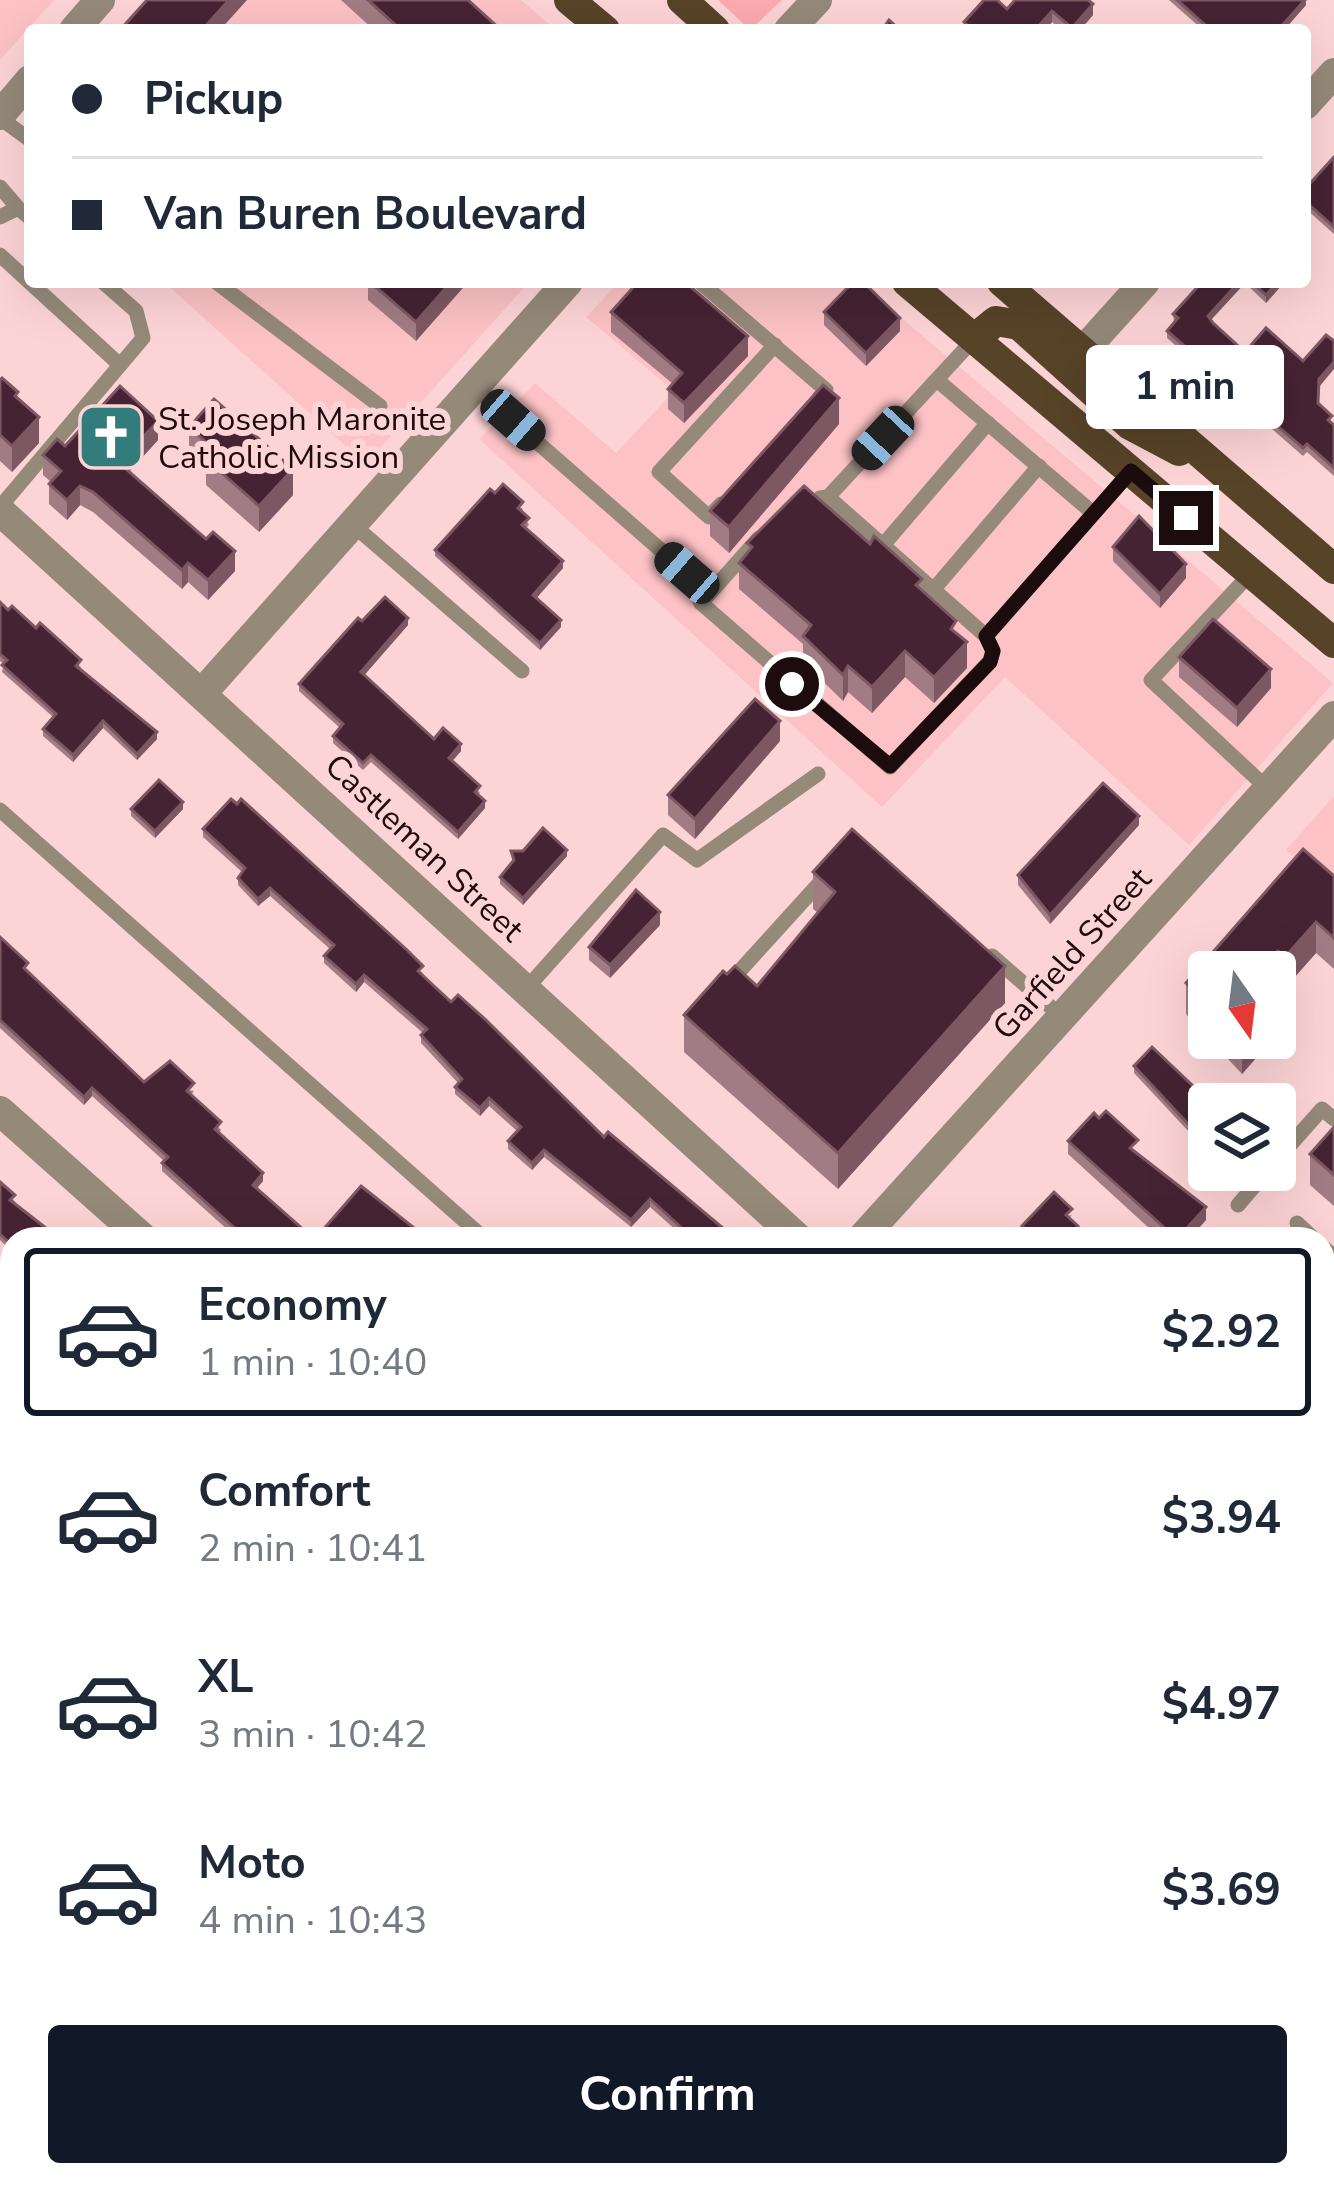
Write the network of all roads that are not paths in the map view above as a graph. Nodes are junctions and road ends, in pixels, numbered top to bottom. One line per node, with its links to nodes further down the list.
1 (100, 0): 5 (street)
2 (569, 0): 6 (main road)
3 (682, 0): 7 (main road)
4 (817, 0): 8 (street)
5 (79, 24)
6 (597, 24)
7 (709, 24)
8 (795, 24)
9 (1334, 73): 11 (street)
10 (24, 87): 12 (street)
11 (1311, 98)
12 (0, 116): 13 (lane)
13 (24, 135)
14 (0, 187): 15 (lane)
15 (24, 213): 16 (lane)
16 (0, 217)
17 (0, 255): 18 (lane)
18 (24, 277)
19 (36, 288): 30 (lane)
20 (110, 288): 30 (lane)
21 (224, 288): 33 (lane)
22 (563, 288): 32 (street)
23 (707, 288): 28 (lane)
24 (914, 288): 27 (main road)
25 (1009, 288): 29 (main road)
26 (1140, 288): 29 (street)
27 (975, 338): 31 (lane); 36 (main road); 38 (main road)
28 (775, 346): 34 (lane); 39 (lane)
29 (1082, 352): 36 (main road)
30 (120, 365): 42 (lane)
31 (938, 380): 35 (lane); 40 (lane)
32 (474, 387): 45 (street); 50 (lane)
33 (380, 406)
34 (812, 406)
35 (988, 423): 37 (lane); 46 (lane)
36 (1213, 465): 47 (main road)
37 (1039, 466): 43 (lane); 49 (lane)
38 (1131, 471): 43 (lane); 48 (main road)
39 (739, 486)
40 (829, 497): 41 (lane); 46 (lane)
41 (810, 499)
42 (0, 509): 54 (street, Castleman Street)
43 (1094, 513): 51 (lane)
44 (778, 516): 50 (lane)
45 (352, 524): 53 (lane); 54 (street)
46 (884, 544): 49 (lane)
47 (1334, 569)
48 (1251, 573): 52 (main road); 57 (lane)
49 (934, 589): 51 (lane)
50 (701, 603): 51 (lane)
51 (986, 636)
52 (1334, 643)
53 (522, 671)
54 (202, 692): 61 (street, Castleman Street)
55 (1334, 716): 57 (street, Garfield Street)
56 (818, 774): 61 (lane)
57 (1268, 789): 63 (street, Garfield Street)
58 (0, 810): 71 (lane)
59 (844, 856): 62 (lane)
60 (986, 951): 63 (lane)
61 (526, 989): 72 (street, Castleman Street)
62 (711, 1003)
63 (1062, 1017): 73 (street, Garfield Street)
64 (0, 1111): 70 (street)
65 (1334, 1119): 66 (lane)
66 (1296, 1138)
67 (1250, 1191): 68 (lane)
68 (1238, 1205)
69 (1297, 1223): 74 (lane)
70 (130, 1227)
71 (471, 1227)
72 (787, 1227)
73 (872, 1227)
74 (1302, 1227)

